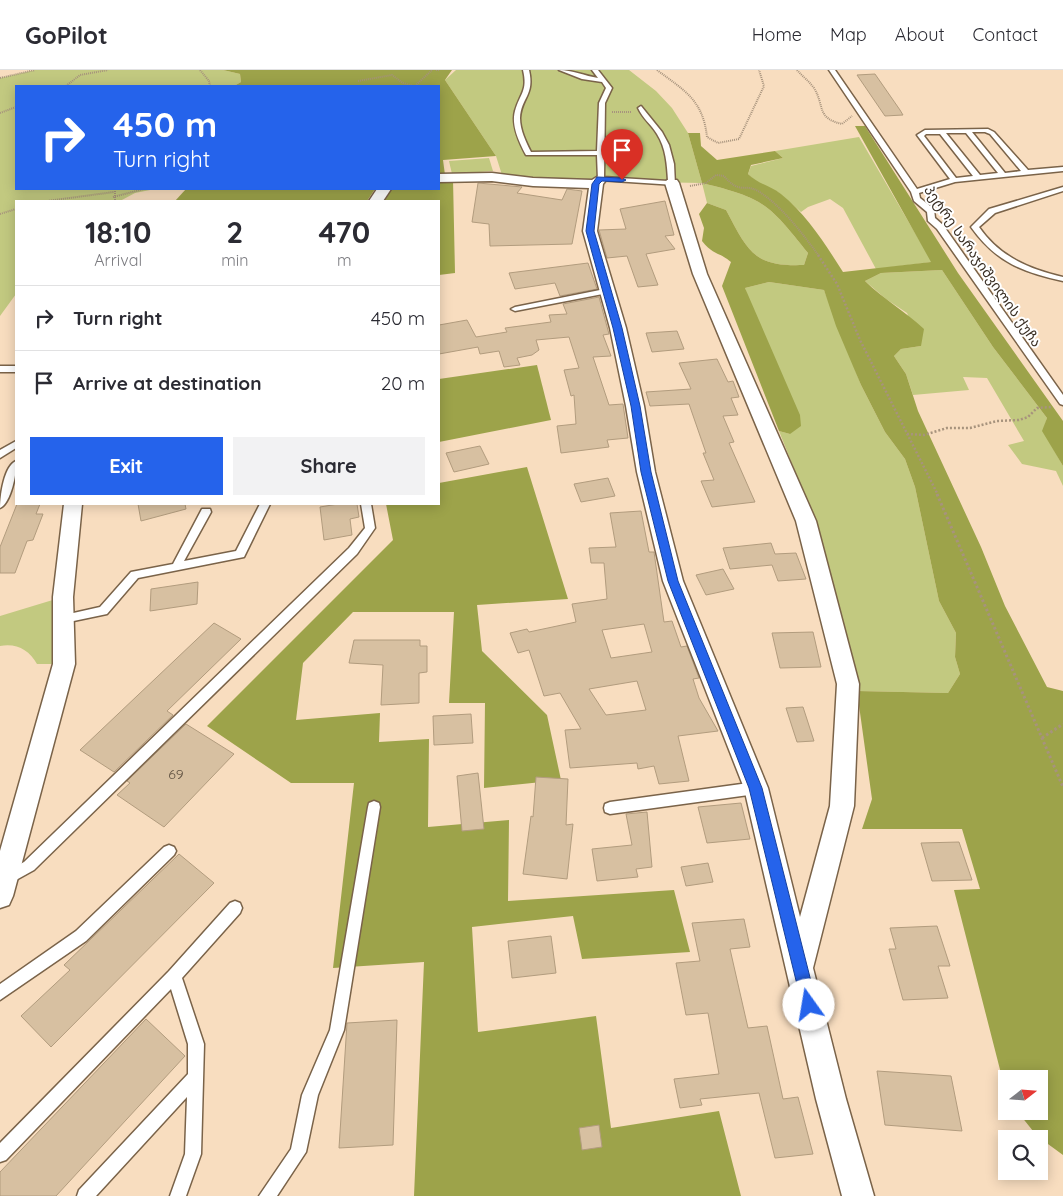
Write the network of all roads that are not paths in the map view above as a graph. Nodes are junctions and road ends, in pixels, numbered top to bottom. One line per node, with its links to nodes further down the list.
1 (526, 70): 9 (lane)
2 (562, 70): 5 (lane)
3 (595, 70): 5 (lane)
4 (832, 70): 19 (lane, პეტრე სარაჯიშვილის ქუჩა)
5 (604, 81): 9 (lane)
6 (640, 108): 17 (lane)
7 (967, 130): 8 (lane); 11 (lane); 12 (lane)
8 (941, 131): 14 (lane); 15 (lane)
9 (600, 153): 16 (lane)
10 (1063, 169): 11 (lane)
11 (1026, 173): 12 (lane)
12 (1003, 175): 14 (lane)
13 (440, 178): 16 (street)
14 (978, 178): 15 (lane)
15 (954, 180): 19 (lane)
16 (598, 182): 17 (lane); 21 (street)
17 (673, 185): 42 (street)
18 (1063, 189): 20 (lane)
19 (915, 192): 25 (lane, პეტრე სარაჯიშვილის ქუჩა)
20 (1063, 280)
21 (605, 291): 22 (lane); 36 (street)
22 (515, 309)
23 (0, 369): 24 (lane)
24 (15, 369)
25 (1063, 402)
26 (15, 445): 27 (lane)
27 (0, 455)
28 (15, 466): 29 (lane)
29 (0, 504)
30 (73, 505): 35 (street)
31 (265, 505): 34 (lane)
32 (366, 505): 40 (lane)
33 (206, 512): 34 (lane)
34 (176, 567): 35 (lane)
35 (64, 620): 40 (street)
36 (756, 788): 38 (lane); 42 (street)
37 (374, 807): 49 (lane)
38 (610, 808)
39 (169, 851): 44 (lane)
40 (2, 888)
41 (235, 908): 43 (lane)
42 (800, 967): 50 (street)
43 (174, 976): 45 (lane); 46 (lane)
44 (0, 993)
45 (195, 1077): 47 (lane); 48 (lane)
46 (0, 1154)
47 (85, 1196)
48 (178, 1196)
49 (267, 1196)
50 (858, 1196)

